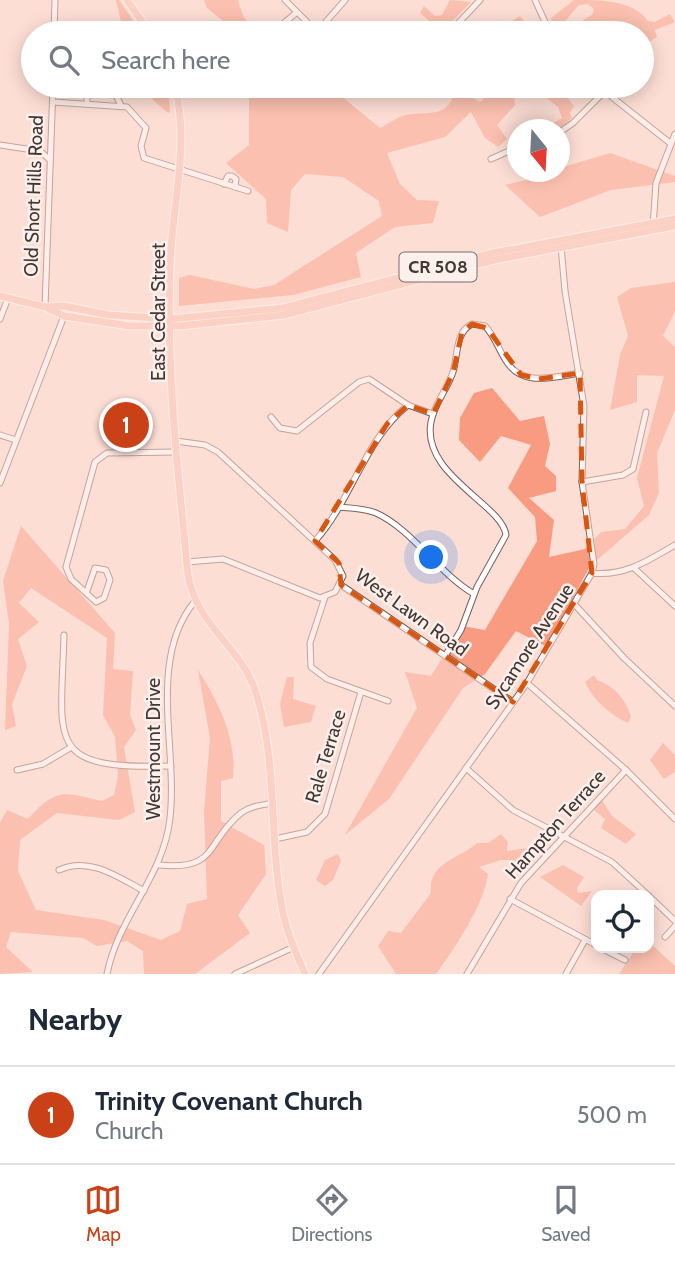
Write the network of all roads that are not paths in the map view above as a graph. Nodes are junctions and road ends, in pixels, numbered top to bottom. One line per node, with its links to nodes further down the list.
1 (55, 0): 8 (street)
2 (127, 0): 9 (main road)
3 (285, 0): 7 (street)
4 (345, 0): 12 (street)
5 (480, 0): 13 (street)
6 (535, 0): 14 (street)
7 (296, 13): 10 (street); 11 (street)
8 (54, 21)
9 (142, 21)
10 (286, 21)
11 (305, 21)
12 (327, 21)
13 (460, 21)
14 (545, 21)
15 (53, 98): 21 (street, Old Short Hills Road)
16 (87, 98): 22 (street)
17 (117, 98): 23 (street)
18 (177, 98): 31 (main road, East Cedar Street)
19 (597, 98): 24 (street)
20 (612, 98): 26 (street)
21 (53, 102): 22 (street); 30 (street, Old Short Hills Road)
22 (87, 103): 23 (street)
23 (121, 106): 31 (street)
24 (570, 122)
25 (675, 134): 26 (street)
26 (670, 143): 36 (street)
27 (0, 145): 30 (street)
28 (507, 152): 29 (street)
29 (491, 159)
30 (50, 160): 40 (street, Old Short Hills Road)
31 (180, 170): 32 (street); 44 (main road, East Cedar Street)
32 (224, 184): 33 (street); 33 (street)
33 (235, 187): 34 (street)
34 (248, 191)
35 (675, 219): 36 (main road, CR 508)
36 (653, 226): 37 (main road, CR 508); 38 (main road, CR 508)
37 (675, 226)
38 (561, 243): 44 (main road, CR 508); 45 (street, Sycamore Avenue)
39 (4, 297): 40 (main road, CR 508); 43 (street)
40 (45, 307): 41 (main road, CR 508); 42 (main road, CR 508)
41 (96, 313): 42 (main road); 44 (main road, CR 508)
42 (64, 316): 44 (main road, CR 508); 51 (street)
43 (0, 319)
44 (171, 323): 52 (main road, East Cedar Street)
45 (580, 373): 48 (street); 54 (street, Sycamore Avenue)
46 (408, 405): 48 (street); 49 (street); 56 (street)
47 (646, 412): 54 (street)
48 (433, 414): 64 (street)
49 (271, 417)
50 (0, 435): 51 (street)
51 (16, 440): 55 (street)
52 (176, 441): 53 (main road, East Cedar Street); 57 (street, West Lawn Road)
53 (177, 452): 59 (main road, East Cedar Street); 63 (street)
54 (582, 482): 61 (street, Sycamore Avenue)
55 (0, 483)
56 (337, 508): 57 (street); 64 (street)
57 (315, 541): 62 (street, West Lawn Road)
58 (675, 545): 60 (street)
59 (187, 562): 65 (street); 66 (main road, East Cedar Street)
60 (634, 568): 61 (street); 68 (street)
61 (592, 573): 67 (street, Sycamore Avenue)
62 (341, 585): 65 (street); 70 (street, West Lawn Road)
63 (87, 591): 63 (street)
64 (474, 594): 70 (street)
65 (325, 597): 72 (street)
66 (195, 601): 77 (street, Westmount Drive); 81 (main road, East Cedar Street)
67 (575, 605): 71 (street, Sycamore Avenue); 75 (street)
68 (675, 606)
69 (64, 635): 76 (street)
70 (445, 656): 74 (street, West Lawn Road)
71 (527, 683): 74 (street, Sycamore Avenue); 79 (street)
72 (362, 692): 73 (street); 84 (street, Rale Terrace)
73 (388, 701)
74 (513, 702): 78 (street, Sycamore Avenue)
75 (675, 706)
76 (70, 748): 77 (street); 80 (street)
77 (171, 766): 85 (street, Westmount Drive)
78 (466, 768): 83 (street); 102 (street, Sycamore Avenue)
79 (626, 769): 82 (street); 83 (street, Hampton Terrace)
80 (17, 771)
81 (273, 803): 84 (main road, East Cedar Street); 85 (street)
82 (675, 819)
83 (563, 836): 87 (street); 89 (street, Hampton Terrace)
84 (275, 839): 96 (main road, East Cedar Street)
85 (159, 865): 88 (street, Westmount Drive)
86 (59, 870): 88 (street)
87 (642, 890)
88 (144, 891): 99 (street, Westmount Drive)
89 (510, 899): 94 (street); 103 (street, Hampton Terrace)
90 (654, 901): 91 (street)
91 (675, 920)
92 (675, 926): 93 (street)
93 (664, 937)
94 (585, 940): 95 (street); 104 (street)
95 (591, 943)
96 (294, 947): 100 (street); 101 (main road, East Cedar Street)
97 (611, 953): 98 (street)
98 (625, 960)
99 (107, 974)
100 (235, 974)
101 (305, 974)
102 (319, 974)
103 (467, 974)
104 (566, 974)

